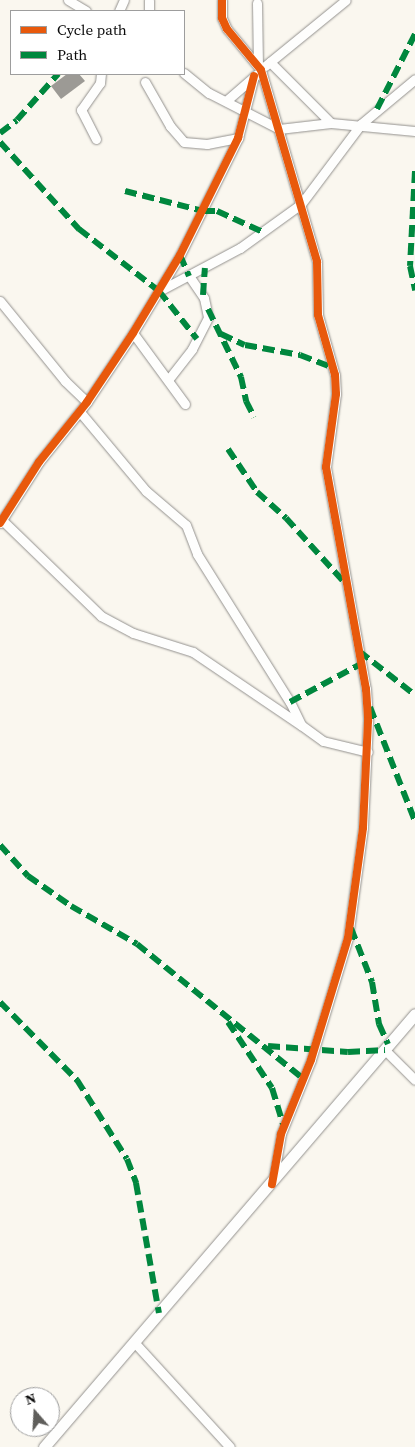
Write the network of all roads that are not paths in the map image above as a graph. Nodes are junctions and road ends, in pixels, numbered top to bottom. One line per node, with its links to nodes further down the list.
1 (68, 0): 5 (street)
2 (222, 0): 7 (street)
3 (346, 0): 6 (street)
4 (257, 3): 7 (street)
5 (84, 10)
6 (270, 62): 7 (street); 14 (street)
7 (258, 71): 12 (street); 13 (street); 16 (street)
8 (185, 74): 12 (street)
9 (101, 75): 19 (street)
10 (415, 79): 15 (street)
11 (145, 82): 18 (street)
12 (226, 101): 13 (street)
13 (247, 114): 16 (street); 18 (street)
14 (331, 123): 15 (street); 16 (street)
15 (361, 124): 17 (street); 20 (street)
16 (279, 130): 20 (street)
17 (415, 131)
18 (238, 138): 22 (street)
19 (96, 139)
20 (300, 204): 21 (street); 31 (street)
21 (189, 276): 22 (street); 25 (street)
22 (159, 291): 24 (street)
23 (2, 305): 26 (street)
24 (134, 333): 25 (street); 26 (street)
25 (168, 380): 27 (street)
26 (87, 402): 28 (street)
27 (185, 404)
28 (80, 412): 29 (street); 30 (street)
29 (1, 518): 30 (street)
30 (301, 725): 31 (street)
31 (368, 752): 35 (street)
32 (415, 1014): 33 (street)
33 (385, 1050): 34 (street); 35 (street)
34 (415, 1080)
35 (272, 1184): 36 (street)
36 (134, 1342): 37 (street); 38 (street)
37 (44, 1447)
38 (230, 1447)

